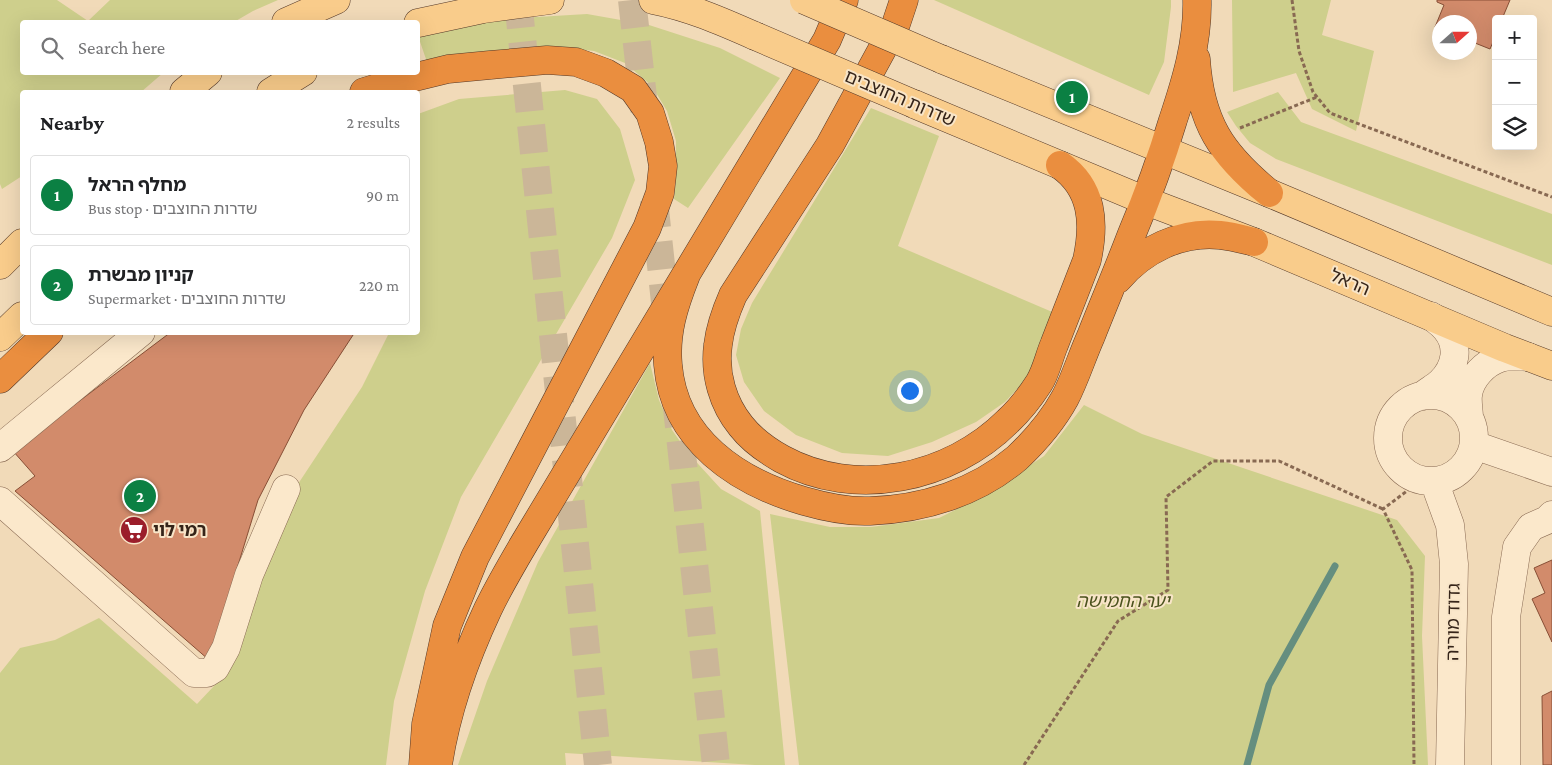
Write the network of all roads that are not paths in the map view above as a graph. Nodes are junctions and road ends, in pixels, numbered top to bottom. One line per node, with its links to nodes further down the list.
1 (336, 0): 8 (main road)
2 (550, 0): 9 (main road)
3 (653, 0): 17 (main road, שדרות החוצבים, bridge)
4 (804, 0): 16 (main road, bridge)
5 (844, 0): 23 (highway)
6 (904, 0): 17 (highway)
7 (1197, 0): 10 (highway)
8 (291, 20)
9 (420, 24)
10 (1196, 34): 16 (highway); 18 (highway)
11 (204, 75): 13 (main road)
12 (298, 75): 14 (main road)
13 (186, 90)
14 (274, 90)
15 (370, 90): 42 (highway)
16 (1165, 150): 18 (main road); 19 (highway)
17 (1060, 165): 19 (main road, שדרות החוצבים)
18 (1269, 193): 25 (main road)
19 (1146, 201): 20 (main road, הראל); 24 (highway)
20 (1254, 242): 24 (highway); 26 (main road, הראל)
21 (20, 245): 22 (main road)
22 (0, 265)
23 (686, 275): 24 (highway); 43 (highway)
24 (1110, 288)
25 (1552, 312)
26 (1431, 316): 31 (main road, הראל); 33 (street)
27 (20, 318): 30 (main road)
28 (46, 335): 32 (highway)
29 (137, 335): 36 (street)
30 (0, 337)
31 (1540, 361): 34 (street)
32 (0, 379)
33 (1422, 396): 34 (street); 38 (street)
34 (1469, 418): 35 (street)
35 (1474, 445): 37 (street); 38 (street)
36 (0, 448)
37 (1552, 472)
38 (1427, 481): 44 (street, גדוד מוריה)
39 (286, 489): 40 (street)
40 (0, 501)
41 (1552, 515): 45 (street)
42 (423, 765)
43 (438, 765)
44 (1450, 765)
45 (1506, 765)

